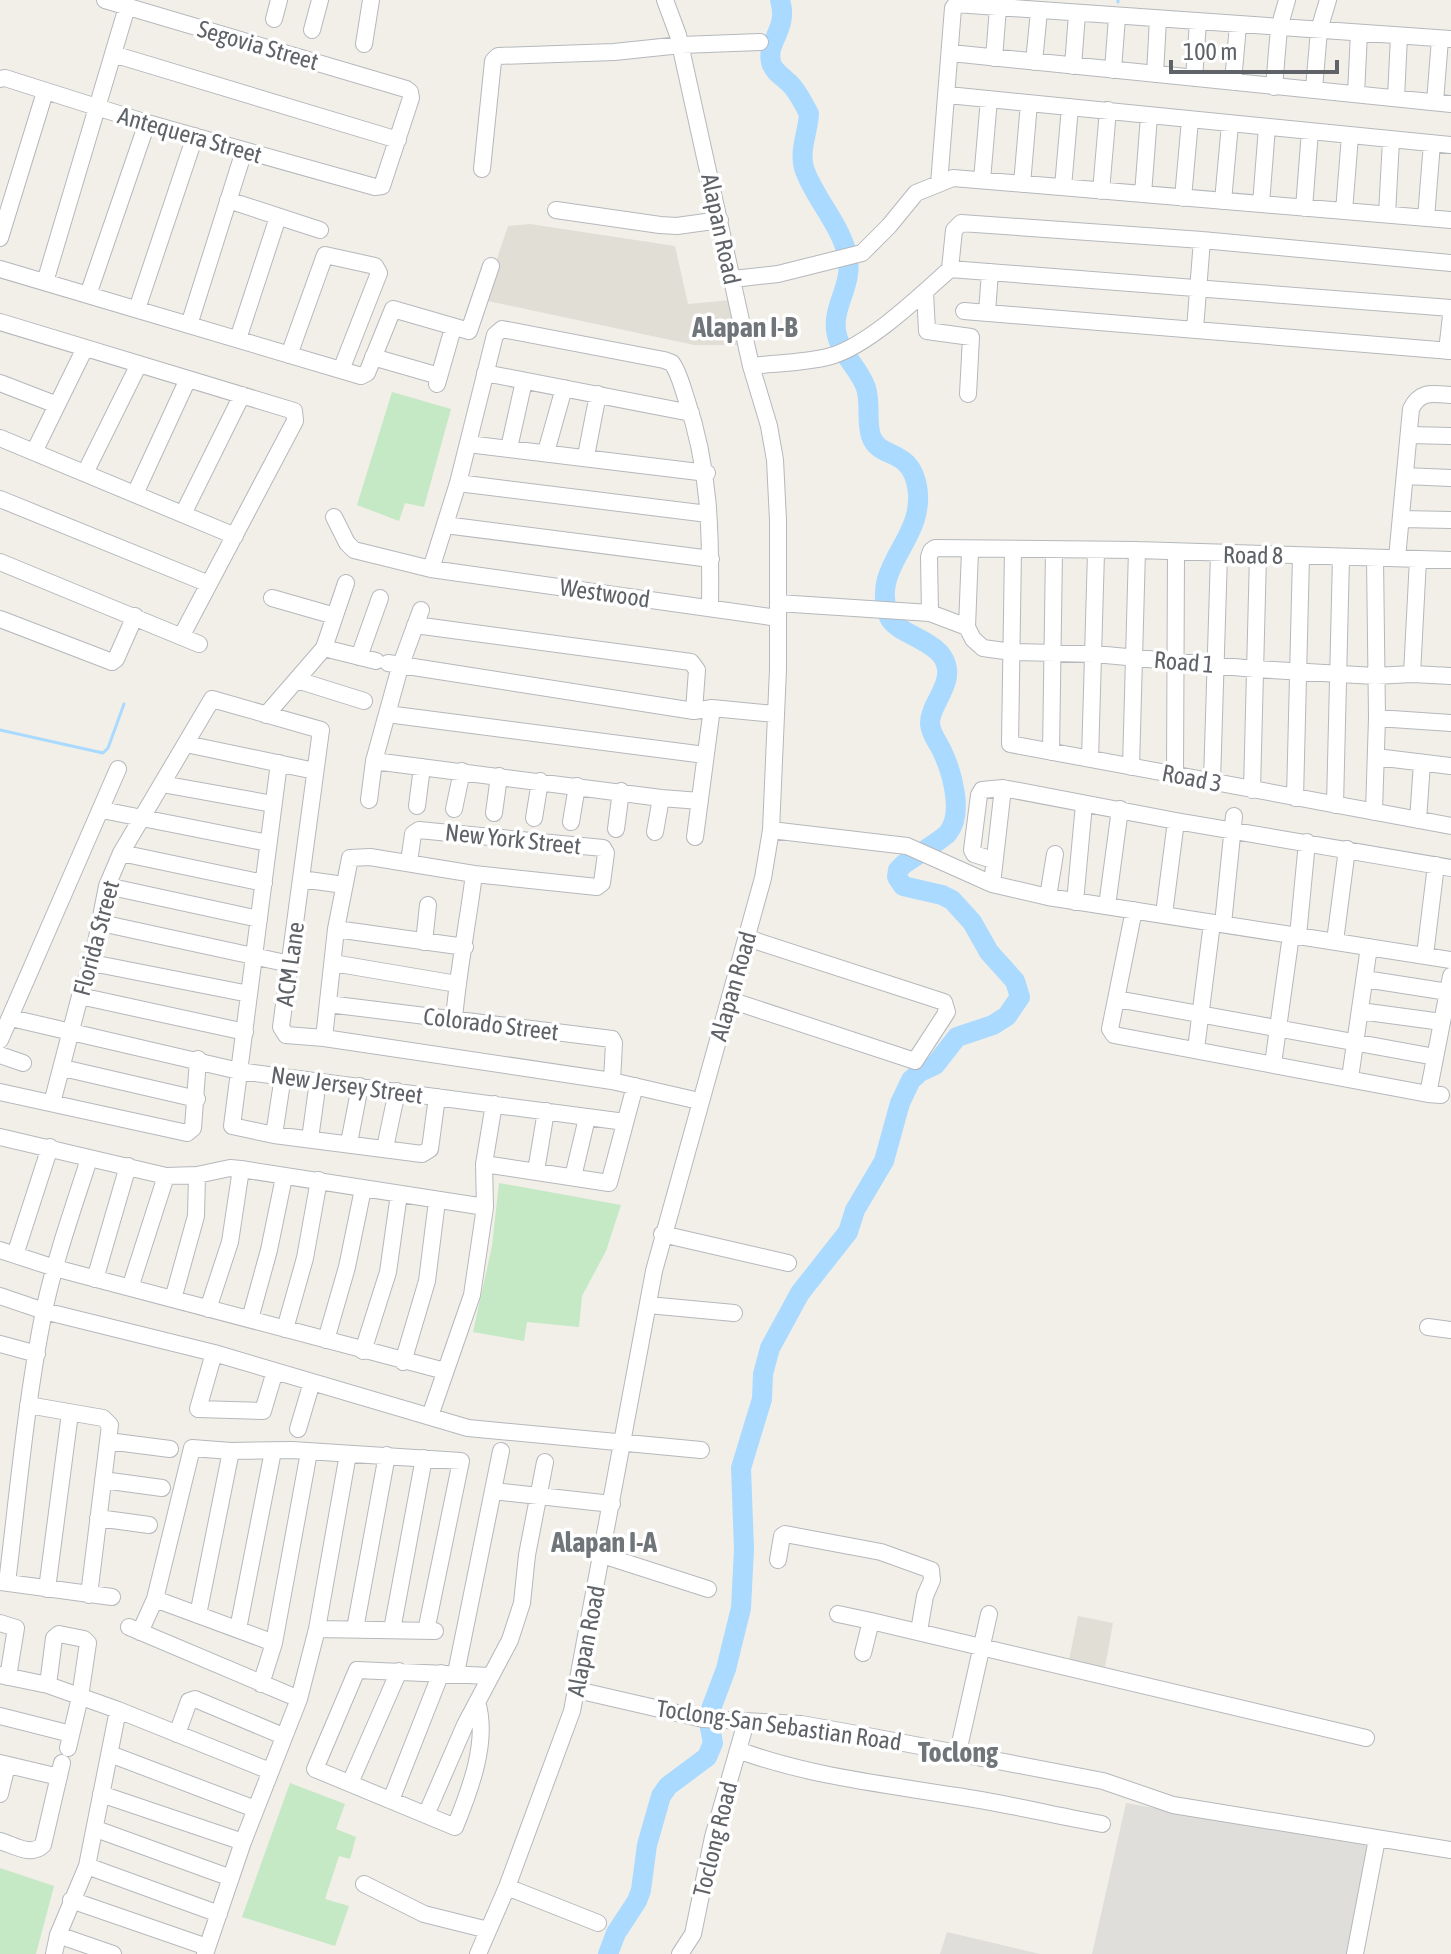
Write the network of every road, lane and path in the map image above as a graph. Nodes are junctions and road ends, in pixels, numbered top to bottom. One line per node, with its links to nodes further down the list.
1 (105, 0): 8 (street, Segovia Street)
2 (279, 0): 13 (street)
3 (320, 0): 18 (street)
4 (665, 0): 25 (street, Alapan Road)
5 (1287, 0): 17 (street)
6 (1328, 0): 19 (street)
7 (367, 1): 24 (street)
8 (127, 7): 27 (street); 56 (street, Segovia Street)
9 (998, 8): 10 (street); 26 (street); 28 (street)
10 (1039, 11): 11 (street); 29 (street)
11 (1077, 14): 12 (street); 30 (street)
12 (1117, 17): 14 (street); 31 (street)
13 (274, 19)
14 (1158, 19): 15 (street); 32 (street)
15 (1198, 22): 16 (street); 33 (street)
16 (1238, 25): 17 (street); 35 (street)
17 (1279, 28): 19 (street); 36 (street)
18 (312, 30)
19 (1319, 30): 20 (street); 37 (street)
20 (1359, 33): 21 (street); 39 (street)
21 (1399, 36): 22 (street); 41 (street)
22 (1446, 39): 44 (street)
23 (760, 42): 25 (street)
24 (364, 44)
25 (681, 45): 61 (street); 78 (street, Alapan Road)
26 (951, 53): 28 (street); 40 (street)
27 (113, 54): 45 (street); 56 (street)
28 (994, 58): 29 (street)
29 (1034, 62): 30 (street)
30 (1073, 66): 31 (street)
31 (1113, 70): 32 (street)
32 (1155, 74): 33 (street)
33 (1194, 78): 35 (street)
34 (0, 79): 38 (street, Antequera Street)
35 (1233, 82): 36 (street)
36 (1274, 87): 37 (street)
37 (1314, 89): 39 (street)
38 (45, 92): 45 (street, Antequera Street); 81 (street)
39 (1356, 94): 41 (street)
40 (948, 95): 42 (street); 63 (street)
41 (1396, 98): 44 (street)
42 (989, 99): 43 (street); 62 (street)
43 (1029, 103): 46 (street); 64 (street)
44 (1443, 103)
45 (95, 107): 50 (street, Antequera Street); 89 (street)
46 (1070, 107): 47 (street); 65 (street)
47 (1108, 110): 48 (street); 66 (street)
48 (1149, 116): 49 (street); 67 (street)
49 (1190, 120): 51 (street); 68 (street)
50 (147, 123): 54 (street, Antequera Street); 92 (street)
51 (1230, 124): 52 (street); 70 (street)
52 (1267, 127): 53 (street); 71 (street)
53 (1310, 131): 55 (street); 72 (street)
54 (195, 136): 60 (street, Antequera Street); 94 (street)
55 (1350, 136): 57 (street); 74 (street)
56 (398, 140): 60 (street, Antequera Street)
57 (1391, 140): 58 (street); 75 (street)
58 (1432, 143): 59 (street); 77 (street)
59 (1451, 145)
60 (244, 151): 69 (street)
61 (482, 169)
62 (982, 180): 63 (street); 64 (street)
63 (939, 184): 88 (street)
64 (1022, 184): 65 (street)
65 (1063, 187): 66 (street)
66 (1101, 191): 67 (street)
67 (1143, 194): 68 (street)
68 (1183, 198): 70 (street)
69 (228, 200): 76 (street); 99 (street)
70 (1223, 201): 71 (street)
71 (1261, 204): 72 (street)
72 (1304, 208): 74 (street)
73 (556, 210): 78 (street)
74 (1344, 211): 75 (street)
75 (1387, 214): 77 (street)
76 (278, 217): 80 (street); 102 (street)
77 (1426, 218): 79 (street)
78 (720, 220): 88 (street, Alapan Road)
79 (1451, 220)
80 (320, 230)
81 (0, 238)
82 (1202, 240): 83 (street); 86 (street); 90 (street)
83 (1451, 263)
84 (491, 266): 100 (street)
85 (0, 269): 89 (street)
86 (950, 269): 87 (street); 91 (street)
87 (990, 272): 90 (street); 96 (street)
88 (733, 279): 108 (street, Alapan Road)
89 (45, 282): 92 (street)
90 (1198, 288): 93 (street); 101 (street)
91 (925, 292): 108 (street); 116 (street)
92 (88, 295): 94 (street)
93 (1451, 308)
94 (137, 309): 99 (street)
95 (964, 311): 96 (street)
96 (987, 312): 101 (street)
97 (1451, 316): 104 (street)
98 (0, 322): 103 (street)
99 (189, 325): 102 (street)
100 (453, 328): 106 (street); 106 (street)
101 (1195, 329): 104 (street)
102 (238, 339): 105 (street)
103 (85, 348): 107 (street); 119 (street)
104 (1449, 351)
105 (289, 355): 109 (street); 109 (street)
106 (373, 357): 109 (street)
107 (139, 364): 111 (street); 129 (street)
108 (751, 366): 166 (street, Alapan Road)
109 (341, 370)
110 (485, 373): 112 (street); 120 (street); 124 (street)
111 (188, 379): 117 (street); 134 (street)
112 (524, 381): 114 (street); 125 (street)
113 (0, 383): 119 (street)
114 (564, 388): 115 (street); 127 (street)
115 (598, 394): 120 (street); 128 (street)
116 (968, 394)
117 (242, 395): 136 (street); 142 (street)
118 (1451, 395): 121 (street)
119 (57, 405): 126 (street)
120 (691, 413): 130 (street)
121 (1409, 435): 122 (street); 131 (street)
122 (1451, 436)
123 (0, 438): 126 (street)
124 (468, 444): 125 (street); 133 (street)
125 (509, 448): 127 (street)
126 (34, 452): 129 (street)
127 (546, 452): 128 (street)
128 (586, 456): 130 (street)
129 (85, 473): 134 (street)
130 (707, 473): 137 (street)
131 (1405, 476): 132 (street); 139 (street)
132 (1451, 478)
133 (458, 483): 137 (street); 141 (street)
134 (135, 494): 136 (street)
135 (0, 499): 161 (street)
136 (183, 514): 142 (street)
137 (708, 514): 155 (street)
138 (334, 517): 159 (street, Westwood)
139 (1401, 519): 140 (street); 154 (street)
140 (1451, 520)
141 (445, 525): 155 (street); 159 (street)
142 (235, 536): 161 (street)
143 (1013, 550): 145 (street, Road 8); 146 (street, Road 8); 175 (street)
144 (1137, 550): 147 (street, Road 8); 148 (street, Road 8); 179 (street)
145 (970, 551): 167 (street, Road 8); 171 (street)
146 (1054, 551): 147 (street, Road 8); 176 (street)
147 (1096, 552): 177 (street)
148 (1176, 553): 149 (street, Road 8); 180 (street)
149 (1219, 554): 150 (street, Road 8); 182 (street)
150 (1258, 555): 151 (street, Road 8); 183 (street)
151 (1301, 556): 152 (street, Road 8); 184 (street)
152 (1341, 557): 153 (street, Road 8); 185 (street)
153 (1375, 558): 154 (street, Road 8); 187 (street)
154 (1397, 558): 156 (street, Road 8)
155 (711, 559): 164 (street)
156 (1418, 559): 157 (street, Road 8); 186 (street)
157 (1451, 560)
158 (0, 562): 168 (street)
159 (431, 569): 164 (street, Westwood)
160 (346, 583): 169 (street)
161 (209, 584): 172 (street)
162 (272, 598): 169 (street)
163 (380, 598): 178 (street)
164 (710, 607): 166 (street, Westwood)
165 (874, 608): 166 (street, Westwood); 167 (street, Road 1)
166 (778, 610): 195 (street, Alapan Road)
167 (930, 613): 171 (street, Road 1)
168 (135, 616): 170 (street); 172 (street)
169 (335, 616): 174 (street)
170 (0, 619)
171 (967, 627): 175 (street, Road 1)
172 (182, 635): 173 (street)
173 (199, 644)
174 (324, 648): 178 (street); 189 (street)
175 (1012, 652): 176 (street, Road 1); 200 (street, Road 3)
176 (1054, 654): 177 (street, Road 1); 200 (street)
177 (1095, 654): 179 (street, Road 1); 203 (street)
178 (359, 657): 181 (street)
179 (1134, 658): 180 (street, Road 1); 209 (street)
180 (1176, 660): 182 (street, Road 1); 213 (street)
181 (388, 664): 193 (street); 193 (street); 194 (street)
182 (1217, 665): 183 (street, Road 1); 216 (street)
183 (1255, 669): 184 (street, Road 1); 219 (street)
184 (1297, 671): 185 (street, Road 1); 222 (street)
185 (1339, 673): 187 (street, Road 1); 227 (street)
186 (1412, 674): 187 (street, Road 1); 188 (street, Road 1)
187 (1375, 676): 197 (street)
188 (1451, 676)
189 (297, 680): 191 (street); 196 (street)
190 (212, 699): 196 (street, ACM Lane); 199 (street, Florida Street)
191 (364, 701)
192 (712, 708): 193 (street); 195 (street); 201 (street)
193 (694, 711)
194 (387, 714): 201 (street); 204 (street)
195 (775, 714): 242 (street, Alapan Road)
196 (266, 715): 211 (street, ACM Lane)
197 (1377, 718): 198 (street); 202 (street)
198 (1451, 723)
199 (186, 744): 205 (street); 217 (street, Florida Street)
200 (1051, 752): 203 (street, Road 3)
201 (705, 755): 224 (street)
202 (1376, 757): 206 (street); 232 (street)
203 (1090, 759): 209 (street, Road 3)
204 (374, 761): 208 (street); 223 (street)
205 (279, 763): 211 (street); 225 (street)
206 (1422, 763): 207 (street); 236 (street)
207 (1451, 766)
208 (422, 767): 212 (street); 228 (street)
209 (1131, 767): 213 (street, Road 3)
210 (118, 769): 231 (street)
211 (315, 771): 253 (street, ACM Lane)
212 (462, 771): 214 (street); 229 (street)
213 (1175, 775): 216 (street, Road 3)
214 (499, 776): 215 (street); 233 (street)
215 (540, 781): 218 (street); 235 (street)
216 (1212, 782): 219 (street, Road 3)
217 (162, 784): 225 (street); 234 (street, Florida Street)
218 (577, 786): 220 (street); 238 (street)
219 (1252, 790): 222 (street, Road 3)
220 (621, 791): 221 (street); 241 (street)
221 (661, 798): 224 (street); 243 (street)
222 (1295, 798): 227 (street, Road 3)
223 (369, 800)
224 (700, 801): 244 (street)
225 (273, 804): 246 (street)
226 (1084, 804): 230 (street); 255 (street); 259 (street)
227 (1335, 805): 232 (street, Road 3)
228 (417, 806)
229 (454, 809)
230 (1120, 809): 237 (street); 261 (street)
231 (102, 810): 234 (street); 290 (street)
232 (1374, 812): 236 (street, Road 3)
233 (494, 813)
234 (142, 818): 246 (street); 248 (street, Florida Street)
235 (534, 818)
236 (1418, 820): 240 (street, Road 3)
237 (1176, 821): 239 (street); 263 (street)
238 (571, 822)
239 (1234, 822): 245 (street); 266 (street)
240 (1451, 826)
241 (616, 829)
242 (771, 830): 255 (street); 269 (street, Alapan Road)
243 (655, 832)
244 (695, 837)
245 (1307, 842): 247 (street); 268 (street)
246 (268, 843): 254 (street)
247 (1347, 849): 251 (street); 270 (street)
248 (121, 853): 254 (street); 257 (street, Florida Street)
249 (1055, 854): 258 (street)
250 (409, 862): 252 (street, New York Street); 252 (street, New York Street); 256 (street, New York Street)
251 (1444, 867): 274 (street)
252 (474, 874): 272 (street)
253 (301, 879): 256 (street); 279 (street, ACM Lane)
254 (264, 883): 264 (street)
255 (992, 884): 258 (street)
256 (344, 885): 267 (street)
257 (107, 886): 264 (street); 265 (street, Florida Street)
258 (1048, 897): 259 (street)
259 (1075, 902): 261 (street)
260 (428, 905): 271 (street)
261 (1107, 906): 262 (street)
262 (1134, 910): 263 (street); 285 (street)
263 (1164, 914): 266 (street)
264 (259, 919): 275 (street)
265 (101, 923): 275 (street); 277 (street, Florida Street)
266 (1218, 923): 268 (street); 289 (street)
267 (336, 929): 271 (street); 278 (street)
268 (1294, 935): 270 (street); 293 (street)
269 (747, 938): 286 (street, Alapan Road); 286 (street)
270 (1335, 941): 273 (street)
271 (424, 942): 272 (street)
272 (465, 947): 281 (street)
273 (1369, 947): 274 (street); 280 (street)
274 (1425, 955): 276 (street)
275 (254, 957): 279 (street); 283 (street)
276 (1451, 960)
277 (92, 963): 283 (street); 284 (street, Florida Street)
278 (333, 963): 281 (street); 287 (street)
279 (290, 964): 296 (street, ACM Lane)
280 (1365, 979): 282 (street); 288 (street)
281 (457, 984): 291 (street)
282 (1449, 984): 292 (street)
283 (249, 994): 294 (street)
284 (80, 996): 294 (street); 295 (street, Florida Street)
285 (1117, 999): 289 (street); 299 (street)
286 (730, 1000): 317 (street, Alapan Road)
287 (328, 1004): 291 (street, Colorado Street); 296 (street)
288 (1360, 1011): 292 (street); 298 (street)
289 (1200, 1016): 293 (street); 299 (street)
290 (11, 1018): 295 (street, New Jersey Street); 297 (street)
291 (454, 1019): 310 (street, Colorado Street)
292 (1442, 1022): 301 (street)
293 (1278, 1030): 298 (street); 304 (street)
294 (245, 1032): 306 (street)
295 (71, 1033): 302 (street, New Jersey Street); 305 (street, Florida Street)
296 (324, 1038): 310 (street, ACM Lane)
297 (0, 1040)
298 (1355, 1043): 301 (street); 308 (street)
299 (1196, 1049): 304 (street)
300 (0, 1055): 303 (street)
301 (1435, 1057): 308 (street)
302 (198, 1059): 306 (street, New Jersey Street); 316 (street)
303 (23, 1063)
304 (1273, 1064): 308 (street)
305 (63, 1068): 316 (street); 318 (street, Florida Street)
306 (239, 1071): 307 (street, New Jersey Street); 323 (street)
307 (283, 1076): 309 (street, New Jersey Street); 323 (street)
308 (1350, 1078)
309 (318, 1081): 311 (street, New Jersey Street); 325 (street)
310 (612, 1081): 312 (street, ACM Lane)
311 (360, 1086): 313 (street, New Jersey Street); 326 (street)
312 (635, 1086): 317 (street, ACM Lane); 322 (street)
313 (397, 1091): 315 (street, New Jersey Street); 328 (street)
314 (0, 1092): 318 (street)
315 (437, 1097): 319 (street, New Jersey Street); 328 (street)
316 (197, 1099): 318 (street)
317 (699, 1101): 343 (street, Alapan Road)
318 (52, 1103)
319 (494, 1104): 320 (street, New Jersey Street); 330 (street)
320 (546, 1111): 321 (street, New Jersey Street); 333 (street)
321 (587, 1118): 322 (street, New Jersey Street); 337 (street)
322 (625, 1122): 337 (street)
323 (274, 1135): 325 (street)
324 (0, 1137): 327 (street)
325 (310, 1139): 326 (street)
326 (349, 1143): 328 (street)
327 (50, 1147): 329 (street); 344 (street)
328 (385, 1148)
329 (89, 1159): 331 (street); 346 (street)
330 (484, 1164): 333 (street); 342 (street)
331 (128, 1166): 335 (street); 347 (street)
332 (241, 1169): 334 (street); 336 (street); 352 (street)
333 (536, 1171): 337 (street)
334 (197, 1175): 335 (street); 350 (street)
335 (166, 1176): 348 (street)
336 (284, 1177): 338 (street); 355 (street)
337 (573, 1177)
338 (319, 1180): 339 (street); 357 (street)
339 (363, 1189): 340 (street); 359 (street)
340 (399, 1194): 341 (street); 361 (street)
341 (437, 1201): 342 (street); 364 (street)
342 (485, 1207): 366 (street)
343 (662, 1234): 345 (street); 351 (street, Alapan Road)
344 (8, 1252): 346 (street)
345 (788, 1263)
346 (55, 1268): 347 (street); 353 (street)
347 (95, 1279): 348 (street)
348 (130, 1288): 350 (street)
349 (0, 1296): 353 (street)
350 (173, 1299): 352 (street)
351 (648, 1305): 354 (street); 373 (street, Alapan Road)
352 (208, 1309): 355 (street)
353 (44, 1311): 362 (street); 363 (street)
354 (734, 1313)
355 (250, 1319): 357 (street)
356 (1428, 1327): 358 (street)
357 (285, 1329): 359 (street)
358 (1451, 1330)
359 (326, 1340): 361 (street)
360 (0, 1344): 363 (street)
361 (363, 1351): 364 (street)
362 (214, 1353): 365 (street); 365 (street)
363 (37, 1354): 368 (street)
364 (403, 1362): 366 (street)
365 (275, 1371): 367 (street)
366 (445, 1371): 370 (street)
367 (312, 1382): 370 (street); 371 (street)
368 (28, 1405): 369 (street); 393 (street)
369 (70, 1413): 372 (street); 394 (street)
370 (430, 1416): 373 (street)
371 (298, 1429)
372 (108, 1441): 374 (street); 384 (street)
373 (624, 1441): 375 (street); 388 (street, Alapan Road)
374 (170, 1449)
375 (701, 1450)
376 (231, 1451): 377 (street); 398 (street); 401 (street)
377 (273, 1451): 379 (street); 404 (street)
378 (501, 1451): 386 (street)
379 (309, 1452): 380 (street); 409 (street)
380 (348, 1454): 381 (street); 405 (street)
381 (387, 1455): 382 (street); 406 (street)
382 (424, 1458): 407 (street); 407 (street)
383 (545, 1462): 387 (street)
384 (103, 1480): 385 (street); 389 (street)
385 (162, 1488)
386 (493, 1491): 387 (street); 413 (street)
387 (540, 1496): 388 (street); 415 (street)
388 (612, 1504): 391 (street, Alapan Road)
389 (98, 1518): 390 (street); 396 (street)
390 (149, 1525)
391 (602, 1555): 395 (street); 418 (street, Alapan Road)
392 (778, 1560): 408 (street)
393 (3, 1583): 394 (street)
394 (47, 1589): 396 (street)
395 (708, 1589)
396 (89, 1595): 397 (street)
397 (112, 1597)
398 (155, 1599): 401 (street); 416 (street)
399 (838, 1614): 402 (street)
400 (989, 1614): 410 (street)
401 (198, 1615): 404 (street)
402 (871, 1621): 408 (street); 411 (street)
403 (8, 1625): 414 (street)
404 (238, 1629): 409 (street)
405 (317, 1629): 406 (street); 420 (street)
406 (355, 1629): 407 (street)
407 (392, 1630)
408 (919, 1631): 410 (street)
409 (274, 1643): 416 (street)
410 (980, 1646): 427 (street); 429 (street)
411 (863, 1653)
412 (399, 1671): 413 (street); 434 (street); 434 (street)
413 (449, 1673): 415 (street); 437 (street)
414 (4, 1676): 417 (street)
415 (490, 1676): 421 (street)
416 (261, 1684): 420 (street)
417 (48, 1685): 419 (street); 419 (street)
418 (577, 1690): 424 (street, Toclong-San Sebastian Road); 449 (street, Alapan Road)
419 (80, 1697): 422 (street); 431 (street)
420 (299, 1699): 426 (street)
421 (477, 1702): 439 (street); 439 (street)
422 (118, 1710): 425 (street); 430 (street)
423 (0, 1716): 431 (street)
424 (746, 1722): 428 (street, Toclong Road); 429 (street, Toclong-San Sebastian Road)
425 (177, 1734): 426 (street); 433 (street)
426 (283, 1736): 433 (street)
427 (1366, 1738)
428 (738, 1750): 440 (street); 459 (street, Toclong Road)
429 (958, 1752): 442 (street, Toclong-San Sebastian Road)
430 (110, 1754): 436 (street); 438 (street)
431 (65, 1755): 432 (street); 443 (street)
432 (3, 1764): 435 (street)
433 (270, 1771): 438 (street)
434 (350, 1783): 437 (street)
435 (0, 1794)
436 (101, 1794): 441 (street); 444 (street)
437 (391, 1800): 439 (street)
438 (255, 1809): 444 (street)
439 (426, 1815)
440 (1102, 1824)
441 (96, 1829): 446 (street); 447 (street)
442 (1377, 1839): 445 (street, Toclong-San Sebastian Road); 460 (street)
443 (0, 1841)
444 (243, 1842): 447 (street)
445 (1451, 1850)
446 (87, 1866): 450 (street); 451 (street)
447 (231, 1878): 451 (street)
448 (364, 1884): 453 (street)
449 (507, 1887): 452 (street); 453 (street, Alapan Road)
450 (71, 1900): 454 (street); 455 (street)
451 (219, 1914): 455 (street)
452 (598, 1923)
453 (488, 1930): 458 (street, Alapan Road)
454 (58, 1935): 456 (street); 457 (street)
455 (206, 1950)
456 (54, 1954)
457 (113, 1954)
458 (478, 1954)
459 (681, 1954)
460 (1355, 1954)

